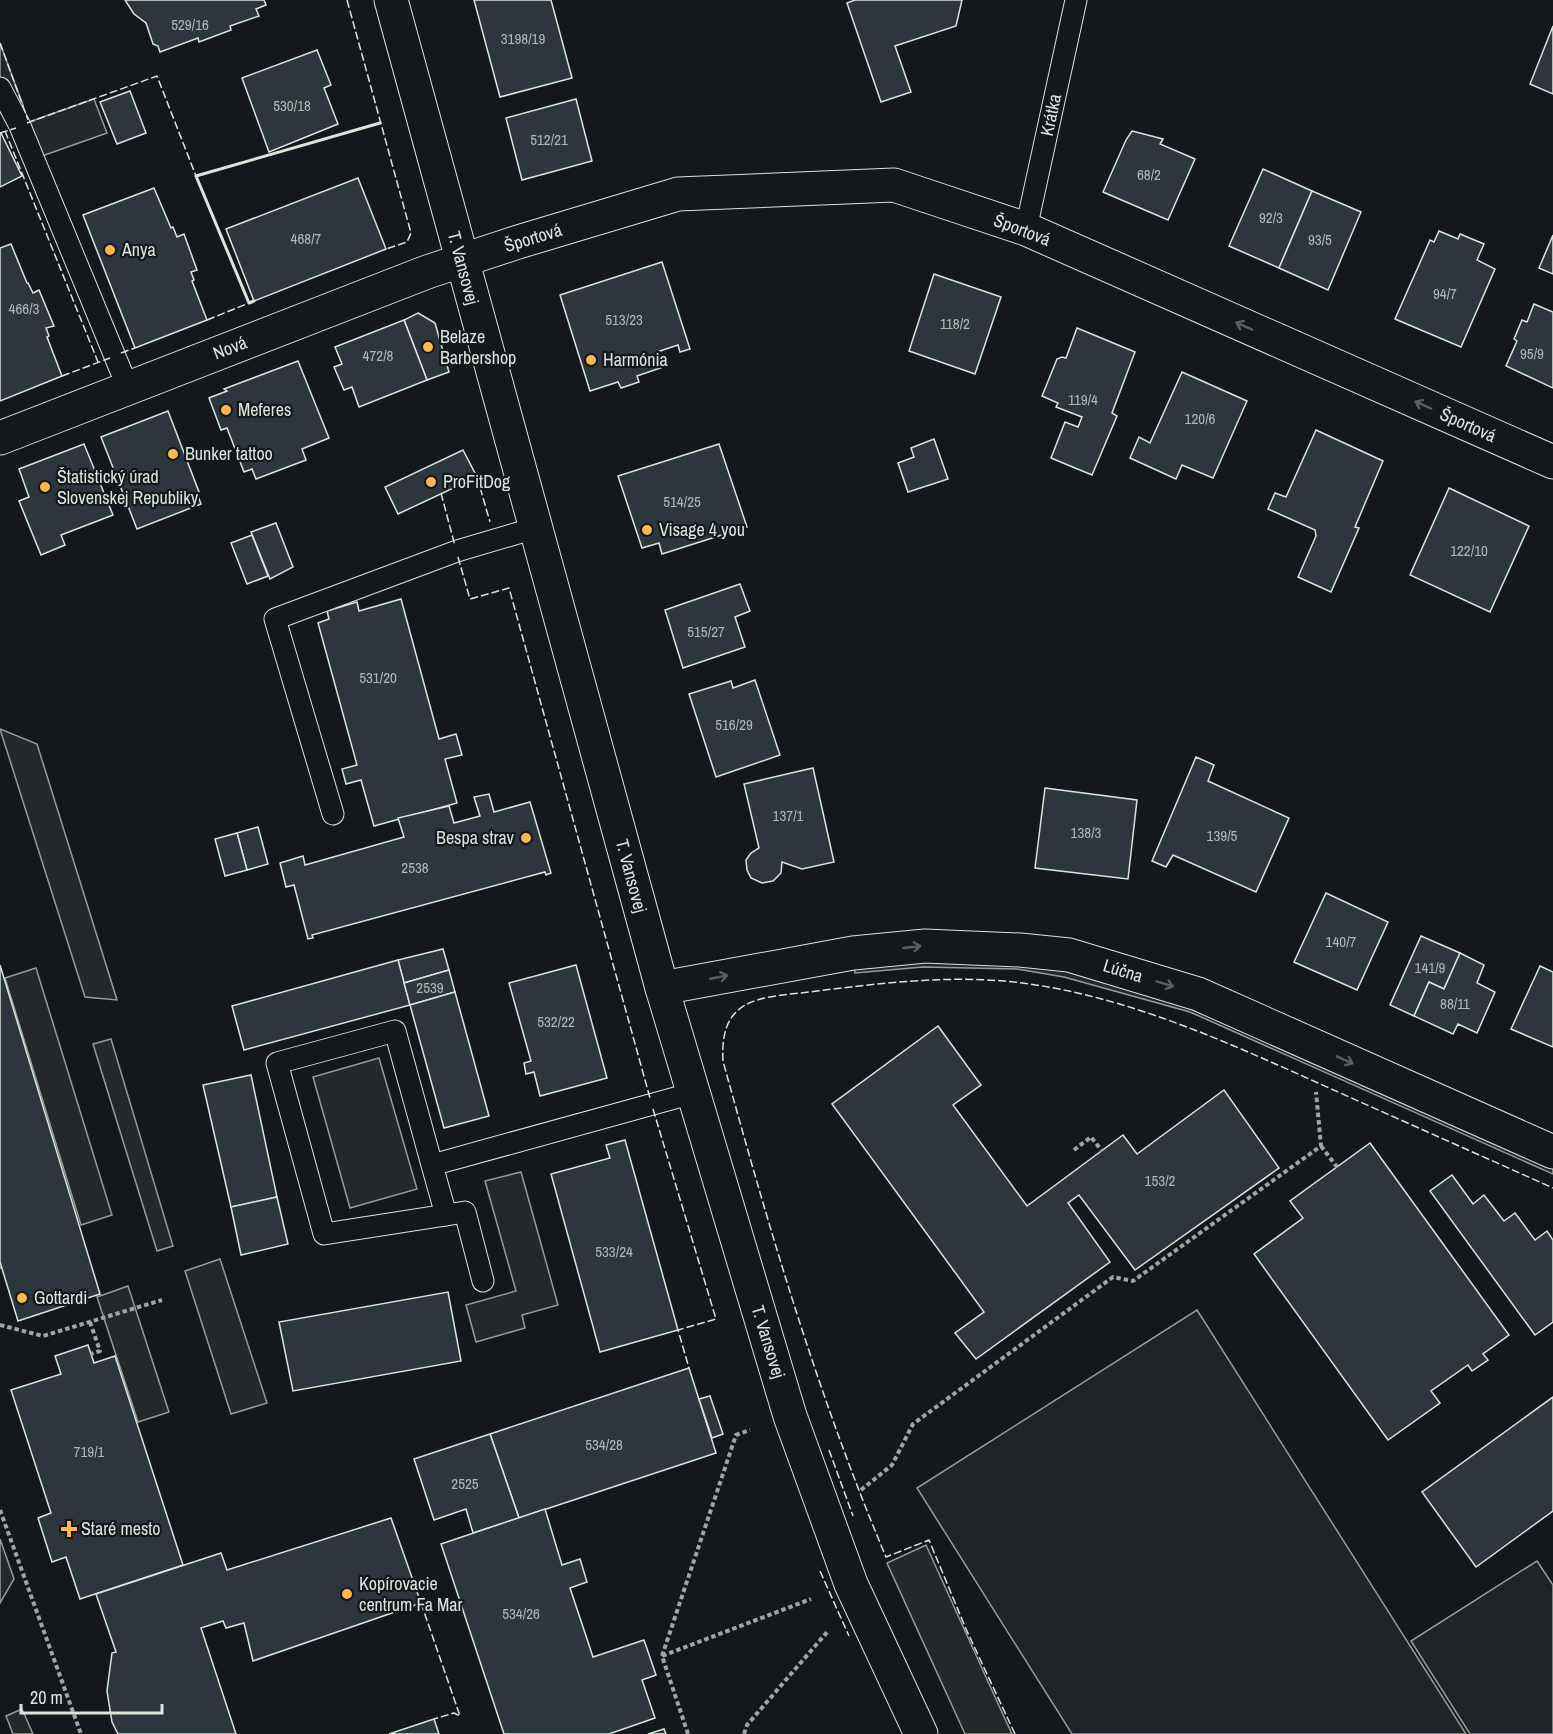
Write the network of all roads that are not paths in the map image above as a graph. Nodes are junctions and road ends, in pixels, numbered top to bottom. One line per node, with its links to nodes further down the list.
1 (391, 0): 5 (street, T. Vansovej)
2 (1076, 0): 4 (lane, Krátka)
3 (0, 88): 6 (lane)
4 (1026, 229): 5 (street, Športová); 8 (street, Športová, one-way to 4)
5 (461, 261): 6 (street, Nová); 9 (street, T. Vansovej)
6 (128, 388): 7 (street, Nová)
7 (0, 438)
8 (1553, 462)
9 (535, 528): 10 (lane); 11 (street, T. Vansovej)
10 (333, 814)
11 (662, 988): 12 (street, T. Vansovej); 13 (street, Lúčna, one-way to 13)
12 (693, 1094): 14 (lane); 17 (street, T. Vansovej)
13 (1553, 1152)
14 (432, 1165): 15 (lane); 15 (lane)
15 (446, 1215): 16 (lane)
16 (483, 1281)
17 (921, 1734)

